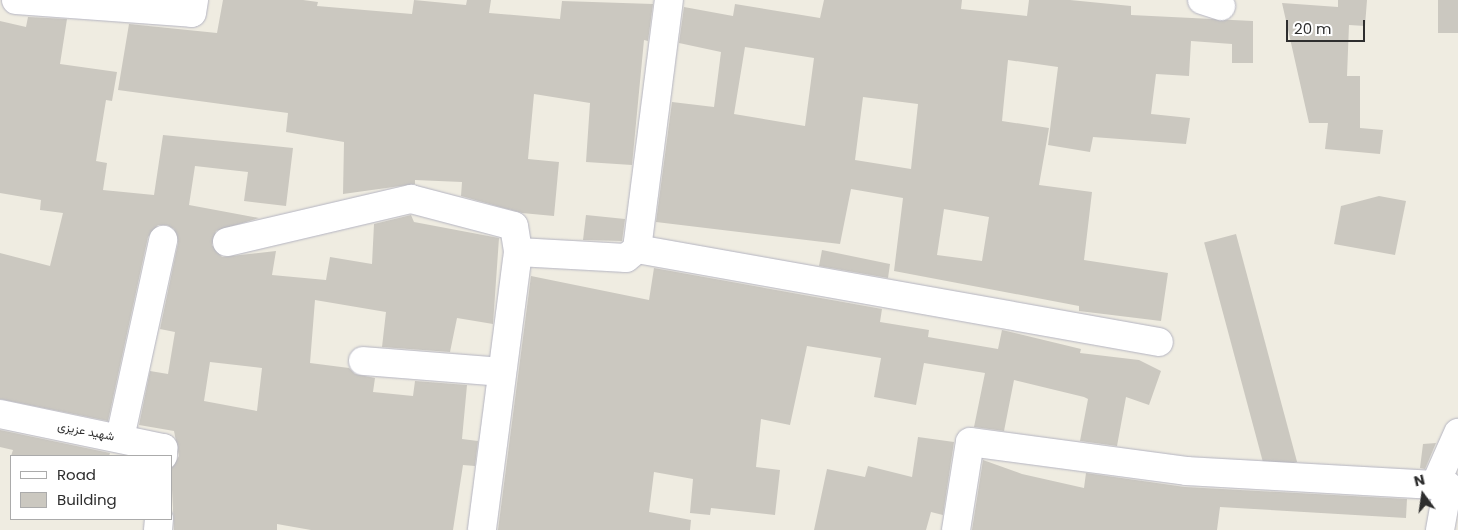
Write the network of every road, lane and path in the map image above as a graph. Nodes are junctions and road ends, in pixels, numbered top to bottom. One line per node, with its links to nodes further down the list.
1 (16, 0): 2 (street)
2 (194, 0)
3 (669, 0): 6 (street)
4 (163, 240): 13 (street)
5 (227, 242): 7 (street)
6 (637, 249): 7 (street); 8 (street)
7 (518, 252): 10 (street)
8 (1159, 342)
9 (363, 361): 10 (street)
10 (502, 372): 16 (street)
11 (0, 414): 13 (street, شهید عزیزی)
12 (1458, 433): 15 (street)
13 (120, 438): 14 (street, شهید عزیزی)
14 (162, 455)
15 (1435, 485): 17 (street); 18 (street)
16 (482, 530)
17 (956, 530)
18 (1440, 530)

